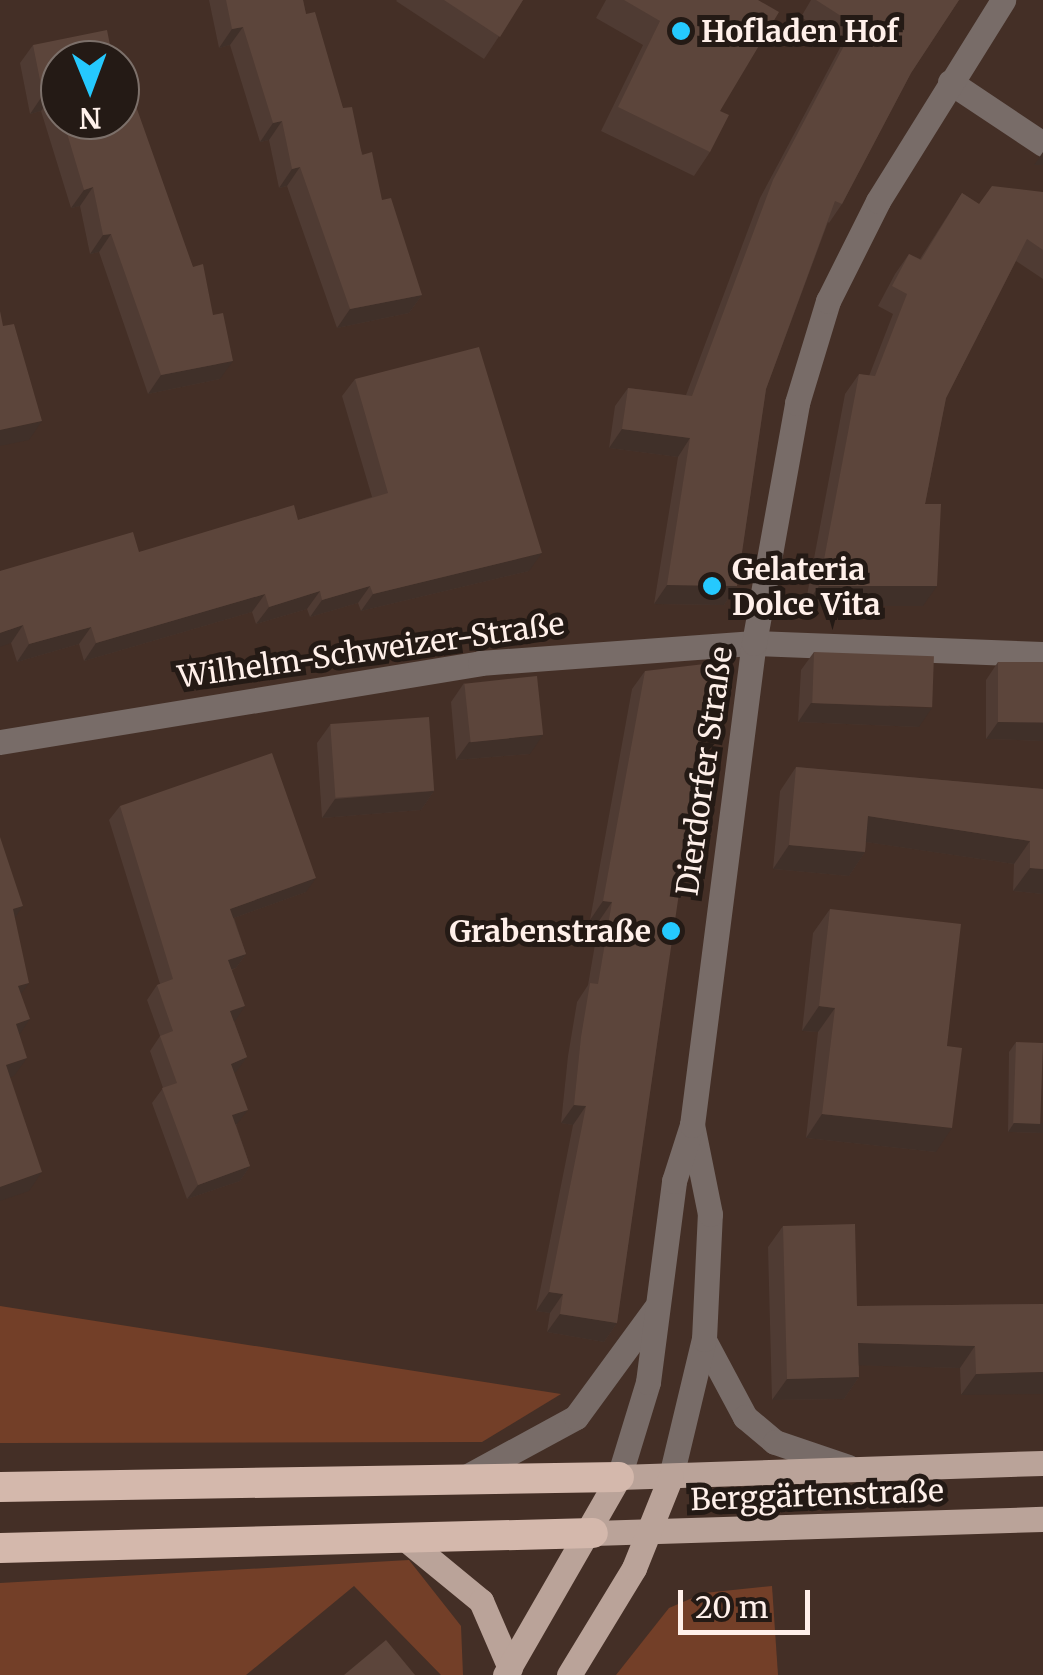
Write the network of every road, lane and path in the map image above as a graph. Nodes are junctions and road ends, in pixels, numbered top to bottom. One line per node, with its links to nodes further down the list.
1 (1004, 0): 2 (street, Dierdorfer Straße)
2 (950, 82): 3 (street); 4 (street, Dierdorfer Straße)
3 (1043, 144)
4 (754, 643): 5 (street); 6 (street, Wilhelm-Schweizer-Straße); 7 (street, Dierdorfer Straße)
5 (1043, 654)
6 (0, 742)
7 (692, 1124): 8 (street, Dierdorfer Straße); 9 (street, Dierdorfer Straße)
8 (660, 1300): 13 (street, Dierdorfer Straße); 14 (street)
9 (704, 1339): 11 (street); 12 (street, Dierdorfer Straße)
10 (1043, 1464): 11 (main road, Berggärtenstraße)
11 (857, 1470): 12 (main road, Berggärtenstraße)
12 (670, 1476): 13 (main road, Berggärtenstraße); 17 (main road, Dierdorfer Straße)
13 (619, 1477): 14 (highway); 18 (main road, Dierdorfer Straße)
14 (460, 1480): 15 (highway)
15 (0, 1487)
16 (1043, 1519): 17 (main road, Berggärtenstraße)
17 (650, 1532): 18 (main road, Berggärtenstraße); 22 (main road, Dierdorfer Straße)
18 (593, 1533): 19 (highway); 21 (main road, Dierdorfer Straße)
19 (400, 1535): 20 (highway); 21 (main road)
20 (0, 1548)
21 (507, 1671)
22 (569, 1675)

